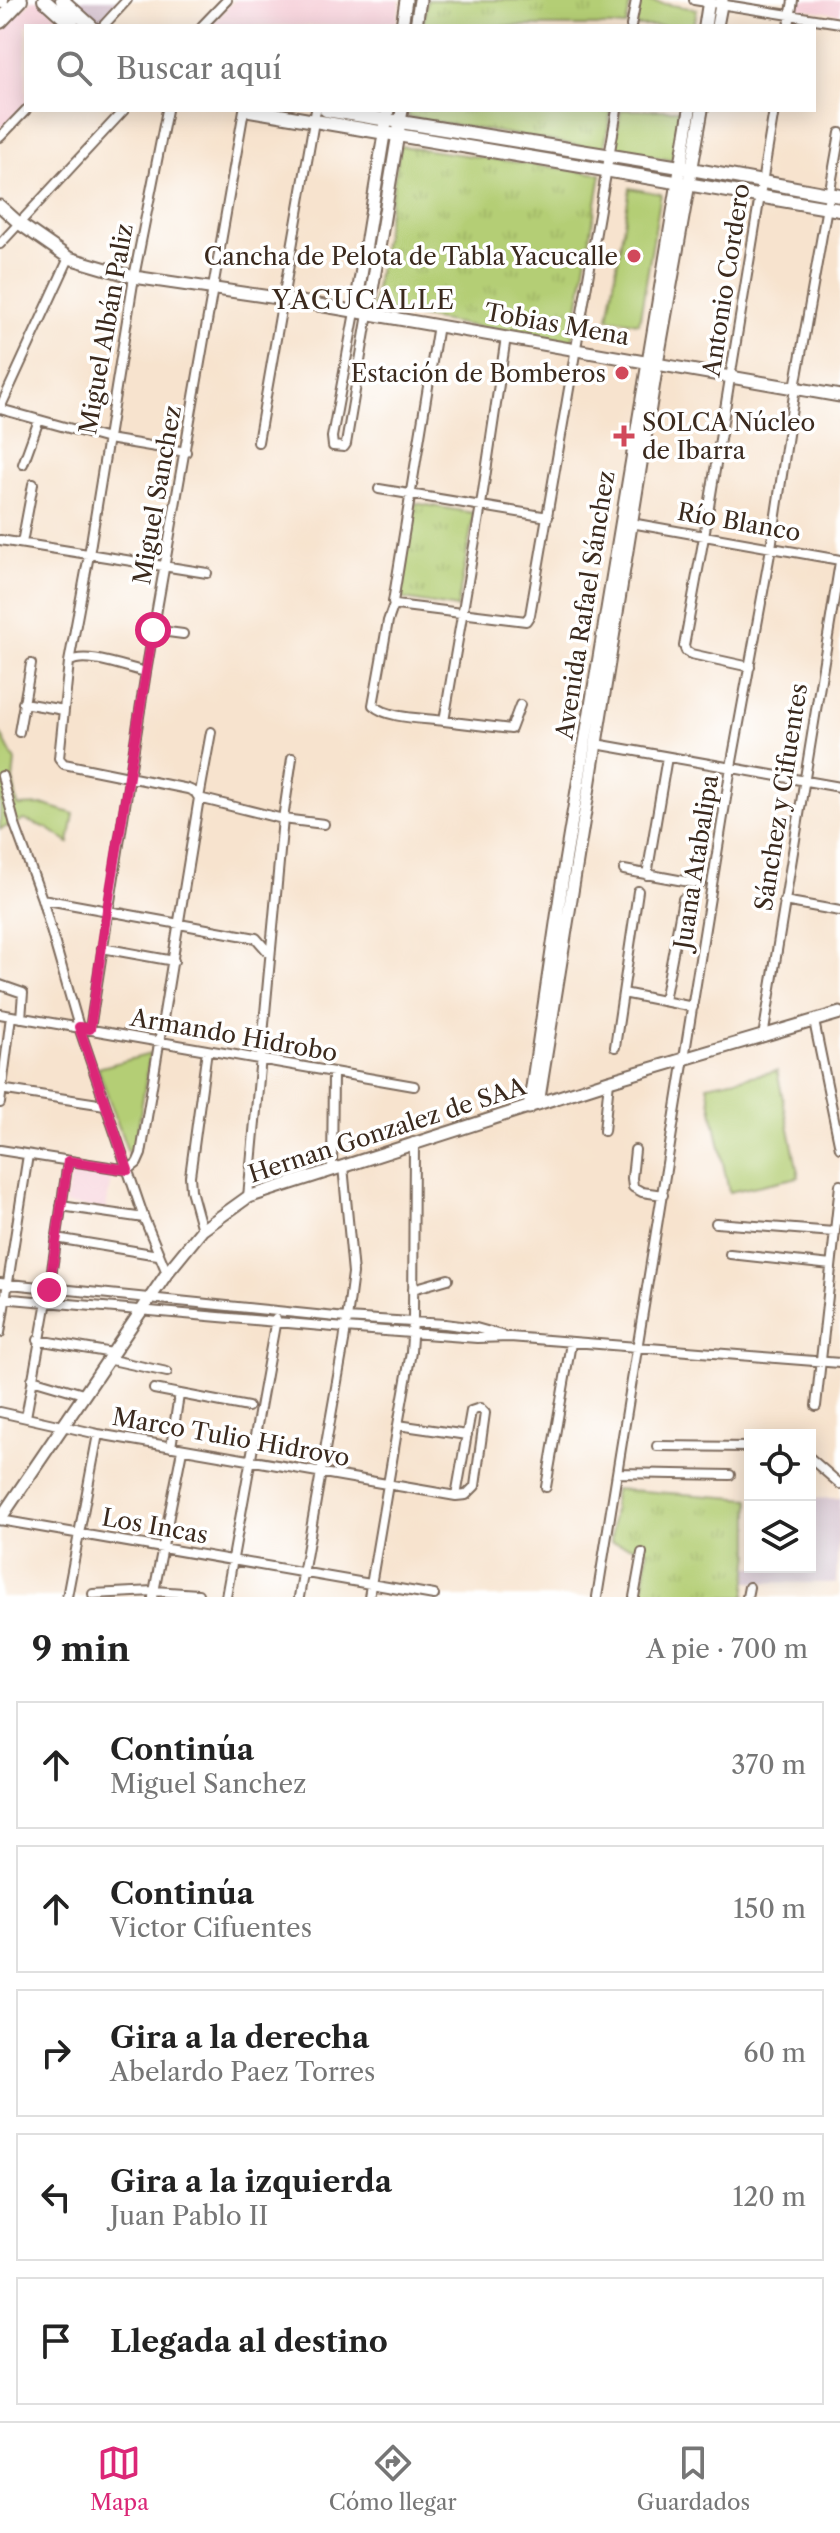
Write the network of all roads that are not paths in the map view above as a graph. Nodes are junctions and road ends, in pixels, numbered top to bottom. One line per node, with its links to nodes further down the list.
1 (20, 0): 13 (main road)
2 (44, 0): 15 (main road)
3 (62, 0): 16 (main road)
4 (127, 0): 17 (street)
5 (227, 0): 18 (street)
6 (406, 0): 19 (street)
7 (420, 0): 20 (street)
8 (636, 0): 21 (street)
9 (694, 0): 11 (street)
10 (793, 0): 12 (street)
11 (715, 2): 12 (street); 22 (street); 23 (street)
12 (791, 15): 14 (street); 24 (street)
13 (0, 21)
14 (840, 23)
15 (71, 24)
16 (89, 24)
17 (105, 24)
18 (204, 24)
19 (402, 24)
20 (416, 24)
21 (631, 24)
22 (706, 24)
23 (717, 24)
24 (789, 24)
25 (24, 112): 40 (street)
26 (122, 112): 49 (street)
27 (167, 112): 52 (street, Miguel Albán Paliz)
28 (244, 112): 53 (street, Miguel Sanchez)
29 (276, 112): 35 (main road)
30 (353, 112): 36 (main road)
31 (617, 112): 41 (street)
32 (690, 112): 42 (street, Avenida Rafael Sánchez)
33 (701, 112): 42 (street, Avenida Rafael Sánchez)
34 (774, 112): 43 (street, Antonio Cordero)
35 (315, 115): 38 (main road); 54 (street)
36 (394, 115): 38 (street); 39 (street); 41 (main road)
37 (840, 133): 45 (street, Juana Atabalipa)
38 (384, 134): 39 (main road); 55 (street)
39 (398, 136): 41 (main road); 56 (street)
40 (0, 137)
41 (607, 163): 42 (main road); 44 (main road); 59 (street)
42 (685, 168): 43 (main road); 44 (street, Avenida Rafael Sánchez)
43 (762, 182): 45 (main road); 46 (street, Antonio Cordero)
44 (683, 183): 46 (main road); 60 (street, Avenida Rafael Sánchez)
45 (835, 195): 48 (street, Juana Atabalipa)
46 (760, 196): 48 (main road); 61 (street, Antonio Cordero)
47 (0, 206): 49 (street, Tobias Mena)
48 (834, 209): 62 (street, Juana Atabalipa)
49 (20, 224): 50 (street); 51 (street, Tobias Mena)
50 (0, 244)
51 (69, 258): 52 (street, Tobias Mena); 64 (street)
52 (134, 277): 53 (street, Tobias Mena); 66 (street, Miguel Albán Paliz)
53 (211, 287): 54 (street, Tobias Mena); 68 (street, Miguel Sanchez)
54 (284, 299): 55 (street, Tobias Mena); 67 (street)
55 (355, 312): 56 (street, Tobias Mena); 56 (street)
56 (368, 314): 57 (street, Tobias Mena)
57 (438, 325): 58 (street, Tobias Mena); 73 (street)
58 (506, 337): 59 (street, Tobias Mena); 74 (street)
59 (576, 349): 60 (street, Tobias Mena); 75 (street)
60 (652, 363): 61 (street, Tobias Mena); 70 (street, Avenida Rafael Sánchez)
61 (730, 376): 62 (street, Tobias Mena); 77 (street, Antonio Cordero)
62 (795, 388): 63 (street, Tobias Mena); 80 (street, Juana Atabalipa)
63 (840, 396)
64 (0, 408): 65 (street)
65 (39, 420): 66 (street); 69 (street)
66 (108, 439): 68 (street); 81 (street, Miguel Albán Paliz)
67 (258, 442)
68 (186, 452): 83 (street, Miguel Sanchez)
69 (23, 464)
70 (632, 483): 76 (street, Avenida Rafael Sánchez); 146 (street, Avenida Rafael Sánchez)
71 (33, 484): 79 (street)
72 (379, 489): 73 (street)
73 (410, 496): 74 (street); 85 (street)
74 (481, 505): 75 (street); 86 (street)
75 (548, 517): 86 (street)
76 (631, 523): 77 (street, Río Blanco); 99 (street, Avenida Rafael Sánchez)
77 (704, 537): 80 (street, Río Blanco); 91 (street, Antonio Cordero)
78 (0, 540): 79 (street)
79 (22, 543): 81 (street)
80 (771, 548): 82 (street, Río Blanco); 91 (street, Juana Atabalipa)
81 (89, 555): 83 (street); 89 (street, Miguel Albán Paliz)
82 (840, 561): 105 (street, Sánchez y Cifuentes)
83 (165, 568): 84 (street); 87 (street, Miguel Sanchez)
84 (207, 573)
85 (397, 604): 86 (street); 96 (street)
86 (461, 614): 96 (street)
87 (153, 630): 88 (street); 92 (street, Miguel Sanchez)
88 (183, 634)
89 (69, 662): 92 (street); 95 (street, Miguel Albán Paliz)
90 (31, 664): 93 (street)
91 (750, 667): 102 (street, Juana Atabalipa)
92 (146, 672): 104 (street, Miguel Sanchez)
93 (23, 703): 95 (street); 97 (street)
94 (520, 705): 96 (street)
95 (64, 710): 104 (street, Miguel Albán Paliz)
96 (444, 721)
97 (19, 732)
98 (211, 732): 107 (street)
99 (596, 744): 100 (street); 146 (street, Avenida Rafael Sánchez)
100 (667, 757): 102 (street); 111 (street)
101 (292, 758): 108 (street)
102 (731, 767): 105 (street); 126 (street, Juana Atabalipa)
103 (2, 776): 114 (street)
104 (130, 776): 107 (street); 117 (street, Miguel Sanchez)
105 (803, 780): 106 (street); 116 (street, Sánchez y Cifuentes)
106 (840, 787)
107 (199, 798): 108 (street); 119 (street)
108 (283, 819): 109 (street); 121 (street)
109 (324, 824)
110 (624, 870): 111 (street)
111 (647, 875): 112 (street)
112 (700, 884)
113 (638, 891): 124 (street)
114 (42, 899): 117 (street); 132 (street)
115 (683, 899): 125 (street)
116 (784, 901): 118 (street); 134 (street, Sánchez y Cifuentes)
117 (107, 910): 119 (street); 120 (street, Miguel Sanchez)
118 (840, 911)
119 (181, 923): 121 (street); 122 (street)
120 (102, 948): 122 (street); 133 (street, Miguel Sanchez)
121 (270, 954): 139 (street)
122 (174, 961): 135 (street)
123 (0, 985): 130 (street)
124 (623, 993): 125 (street); 136 (street)
125 (664, 1001): 126 (street)
126 (693, 1007): 138 (street, Juana Atabalipa)
127 (840, 1013): 131 (street, Hernan Gonzalez de SAA)
128 (0, 1014): 129 (street, Armando Hidrobo)
129 (11, 1016): 130 (street, Armando Hidrobo); 143 (street)
130 (21, 1018): 132 (street, Armando Hidrobo)
131 (814, 1021): 134 (street, Hernan Gonzalez de SAA); 149 (street)
132 (79, 1027): 133 (street, Armando Hidrobo); 145 (street)
133 (90, 1029): 135 (street, Armando Hidrobo)
134 (763, 1037): 138 (street, Hernan Gonzalez de SAA)
135 (161, 1042): 137 (street, Armando Hidrobo); 155 (street)
136 (615, 1047)
137 (207, 1050): 139 (street, Armando Hidrobo); 162 (street)
138 (686, 1059): 141 (street, Hernan Gonzalez de SAA); 157 (street, Juana Atabalipa)
139 (262, 1060): 140 (street, Armando Hidrobo); 158 (street)
140 (333, 1074): 142 (street, Armando Hidrobo); 154 (street)
141 (609, 1081): 146 (street, Hernan Gonzalez de SAA); 147 (street)
142 (414, 1086)
143 (1, 1089): 144 (street); 145 (street)
144 (0, 1103)
145 (105, 1105): 155 (street)
146 (534, 1106): 148 (street, Hernan Gonzalez de SAA)
147 (604, 1131)
148 (414, 1142): 154 (street, Hernan Gonzalez de SAA); 171 (street)
149 (840, 1148)
150 (0, 1150): 152 (street)
151 (635, 1150): 157 (street)
152 (28, 1155): 153 (street); 170 (street)
153 (68, 1161): 155 (street); 159 (street)
154 (338, 1168): 158 (street, Hernan Gonzalez de SAA); 177 (street)
155 (128, 1170): 160 (street)
156 (840, 1185): 163 (street)
157 (663, 1195): 186 (street, Juana Atabalipa)
158 (248, 1197): 162 (street, Hernan Gonzalez de SAA)
159 (61, 1206): 160 (street); 164 (street)
160 (144, 1218): 166 (street)
161 (716, 1223): 163 (street)
162 (202, 1230): 168 (street, Hernan Gonzalez de SAA)
163 (834, 1232): 167 (street)
164 (56, 1238): 166 (street); 172 (street)
165 (730, 1254): 167 (street)
166 (158, 1255): 168 (street)
167 (831, 1265): 188 (street)
168 (167, 1273): 175 (street, Hernan Gonzalez de SAA)
169 (448, 1279): 171 (street)
170 (4, 1284): 172 (street); 173 (street)
171 (413, 1289): 179 (street)
172 (49, 1290): 174 (street); 175 (street)
173 (3, 1298): 174 (street); 181 (street)
174 (46, 1302): 175 (street); 184 (street)
175 (146, 1304): 176 (street); 178 (street); 187 (street, Hernan Gonzalez de SAA)
176 (279, 1311): 177 (street); 178 (street)
177 (346, 1318): 179 (street); 180 (street)
178 (275, 1322): 180 (street); 207 (street)
179 (413, 1322): 182 (street); 183 (street)
180 (345, 1328): 182 (street); 209 (street)
181 (0, 1333)
182 (412, 1333): 183 (street); 199 (street)
183 (510, 1337): 185 (street)
184 (38, 1340): 187 (street); 191 (street)
185 (571, 1343): 186 (street); 214 (street)
186 (637, 1347): 188 (street); 210 (street, Juana Atabalipa)
187 (109, 1356): 190 (street); 193 (street, Hernan Gonzalez de SAA)
188 (821, 1361): 189 (street); 195 (street)
189 (840, 1363)
190 (167, 1372)
191 (32, 1379): 193 (street); 198 (street)
192 (154, 1389): 194 (street)
193 (83, 1394): 200 (street, Hernan Gonzalez de SAA)
194 (179, 1395): 196 (street); 204 (street)
195 (816, 1406)
196 (248, 1407)
197 (0, 1412): 198 (street, Marco Tulio Hidrovo)
198 (26, 1417): 200 (street, Marco Tulio Hidrovo)
199 (398, 1425): 202 (street); 213 (street)
200 (63, 1427): 201 (street, Marco Tulio Hidrovo); 216 (street, Hernan Gonzalez de SAA)
201 (98, 1434): 204 (street, Marco Tulio Hidrovo); 217 (street)
202 (467, 1435): 215 (street); 215 (street)
203 (657, 1446): 205 (street)
204 (171, 1447): 206 (street, Marco Tulio Hidrovo)
205 (744, 1447)
206 (182, 1450): 207 (street, Marco Tulio Hidrovo); 218 (street)
207 (251, 1461): 209 (street, Marco Tulio Hidrovo); 220 (street)
208 (816, 1463): 212 (street)
209 (320, 1473): 213 (street, Marco Tulio Hidrovo); 221 (street)
210 (617, 1473): 211 (street); 232 (street, Juana Atabalipa)
211 (730, 1475)
212 (840, 1484)
213 (387, 1486): 215 (street, Marco Tulio Hidrovo); 222 (street)
214 (546, 1487)
215 (456, 1496)
216 (0, 1519): 217 (street, Los Incas)
217 (78, 1533): 218 (street, Los Incas); 228 (street)
218 (162, 1548): 220 (street, Los Incas); 225 (street)
219 (642, 1553): 233 (street)
220 (234, 1560): 221 (street, Los Incas); 229 (street)
221 (304, 1571): 222 (street, Los Incas); 230 (street)
222 (372, 1584): 227 (street, Los Incas); 231 (street)
223 (749, 1587): 234 (street)
224 (93, 1594): 225 (street)
225 (154, 1594): 226 (street)
226 (198, 1594)
227 (434, 1595)
228 (67, 1597)
229 (226, 1597)
230 (299, 1597)
231 (369, 1597)
232 (597, 1597)
233 (634, 1597)
234 (747, 1597)

